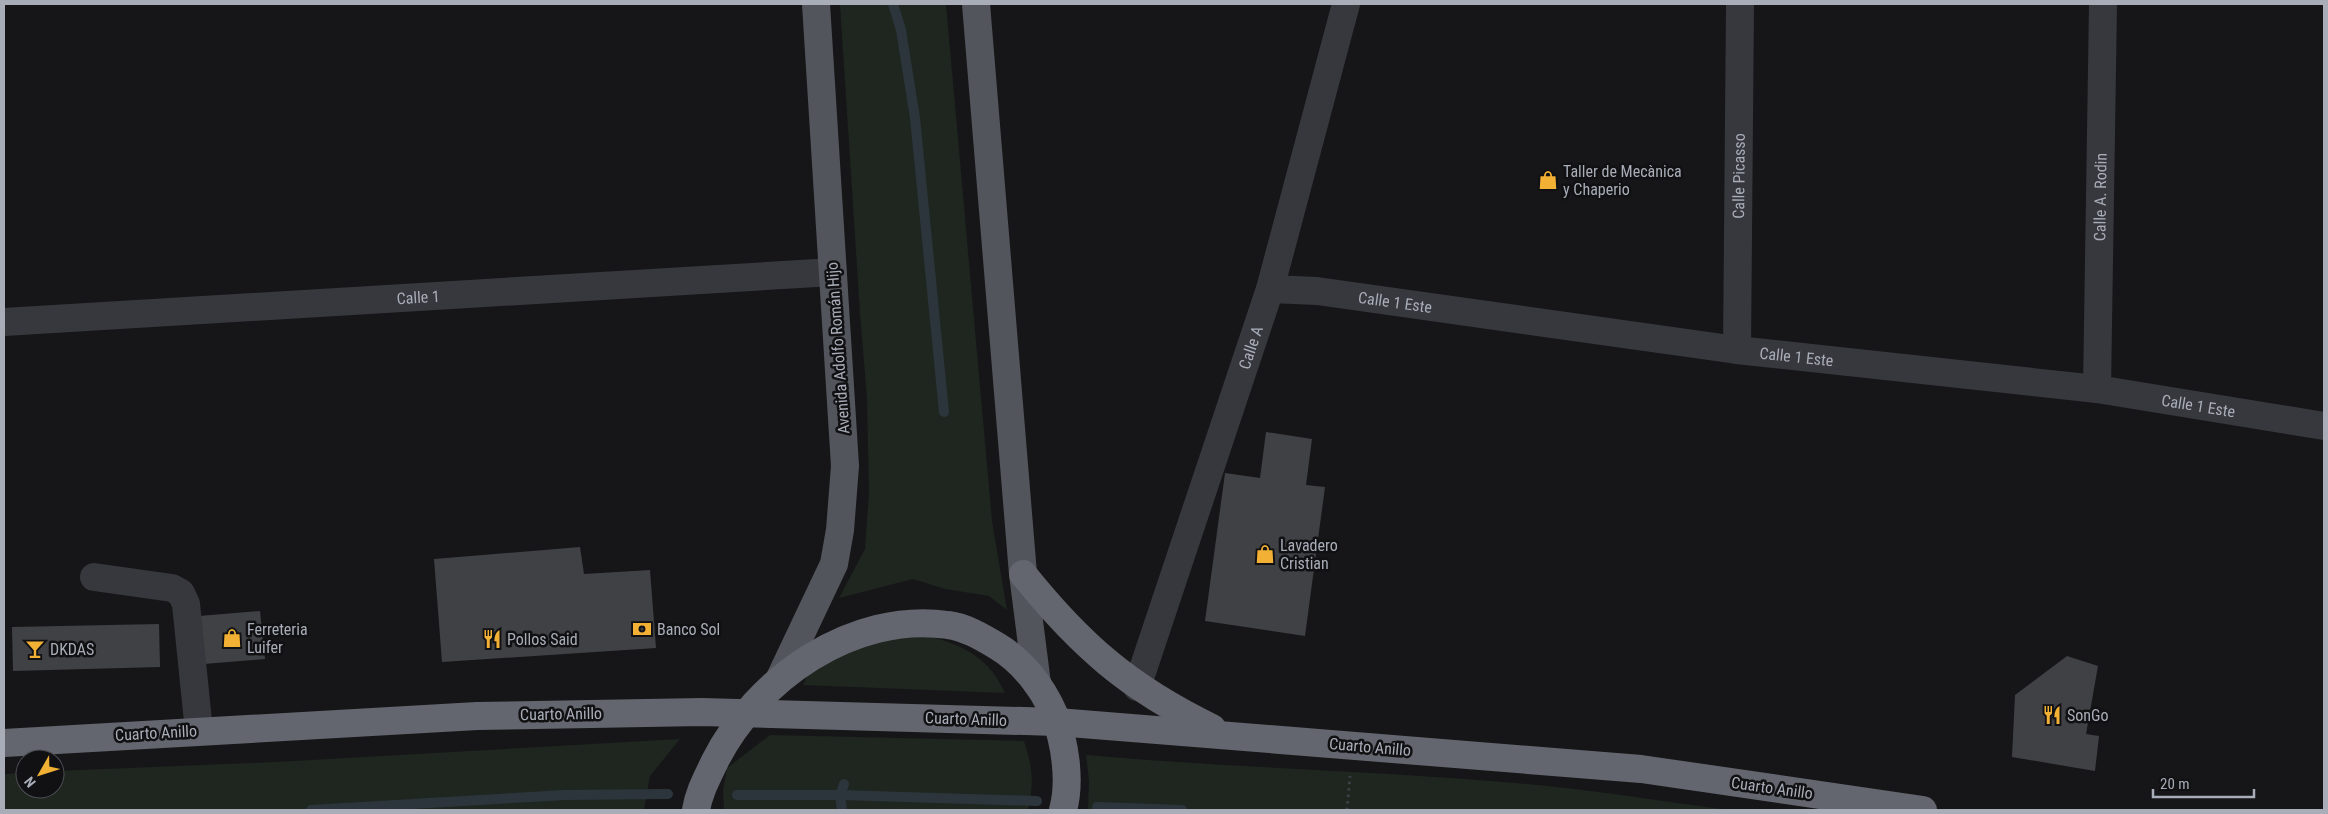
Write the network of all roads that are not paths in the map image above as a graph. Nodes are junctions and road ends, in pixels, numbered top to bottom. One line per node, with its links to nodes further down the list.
1 (816, 4): 6 (main road, Avenida Adolfo Román Hijo)
2 (976, 4): 12 (main road)
3 (1346, 4): 7 (street, Calle A)
4 (1740, 4): 9 (street, Calle Picasso)
5 (2103, 4): 10 (street, Calle A. Rodin)
6 (833, 272): 8 (street, Calle 1); 14 (main road, Avenida Adolfo Román Hijo)
7 (1270, 290): 9 (street, Calle 1 Este); 16 (street, Calle A)
8 (4, 322)
9 (1737, 350): 10 (street, Calle 1 Este)
10 (2097, 389): 11 (street, Calle 1 Este)
11 (2324, 426)
12 (1023, 574): 15 (main road); 16 (highway)
13 (94, 577): 19 (street)
14 (779, 680): 15 (highway); 17 (highway)
15 (1038, 684): 18 (highway)
16 (1137, 687): 20 (highway)
17 (746, 713): 18 (highway, Cuarto Anillo); 19 (highway, Cuarto Anillo); 22 (highway)
18 (1057, 722): 20 (highway, Cuarto Anillo); 23 (highway)
19 (199, 731): 21 (highway, Cuarto Anillo)
20 (1227, 735): 24 (highway, Cuarto Anillo)
21 (4, 742)
22 (696, 810)
23 (1063, 810)
24 (1923, 810)

